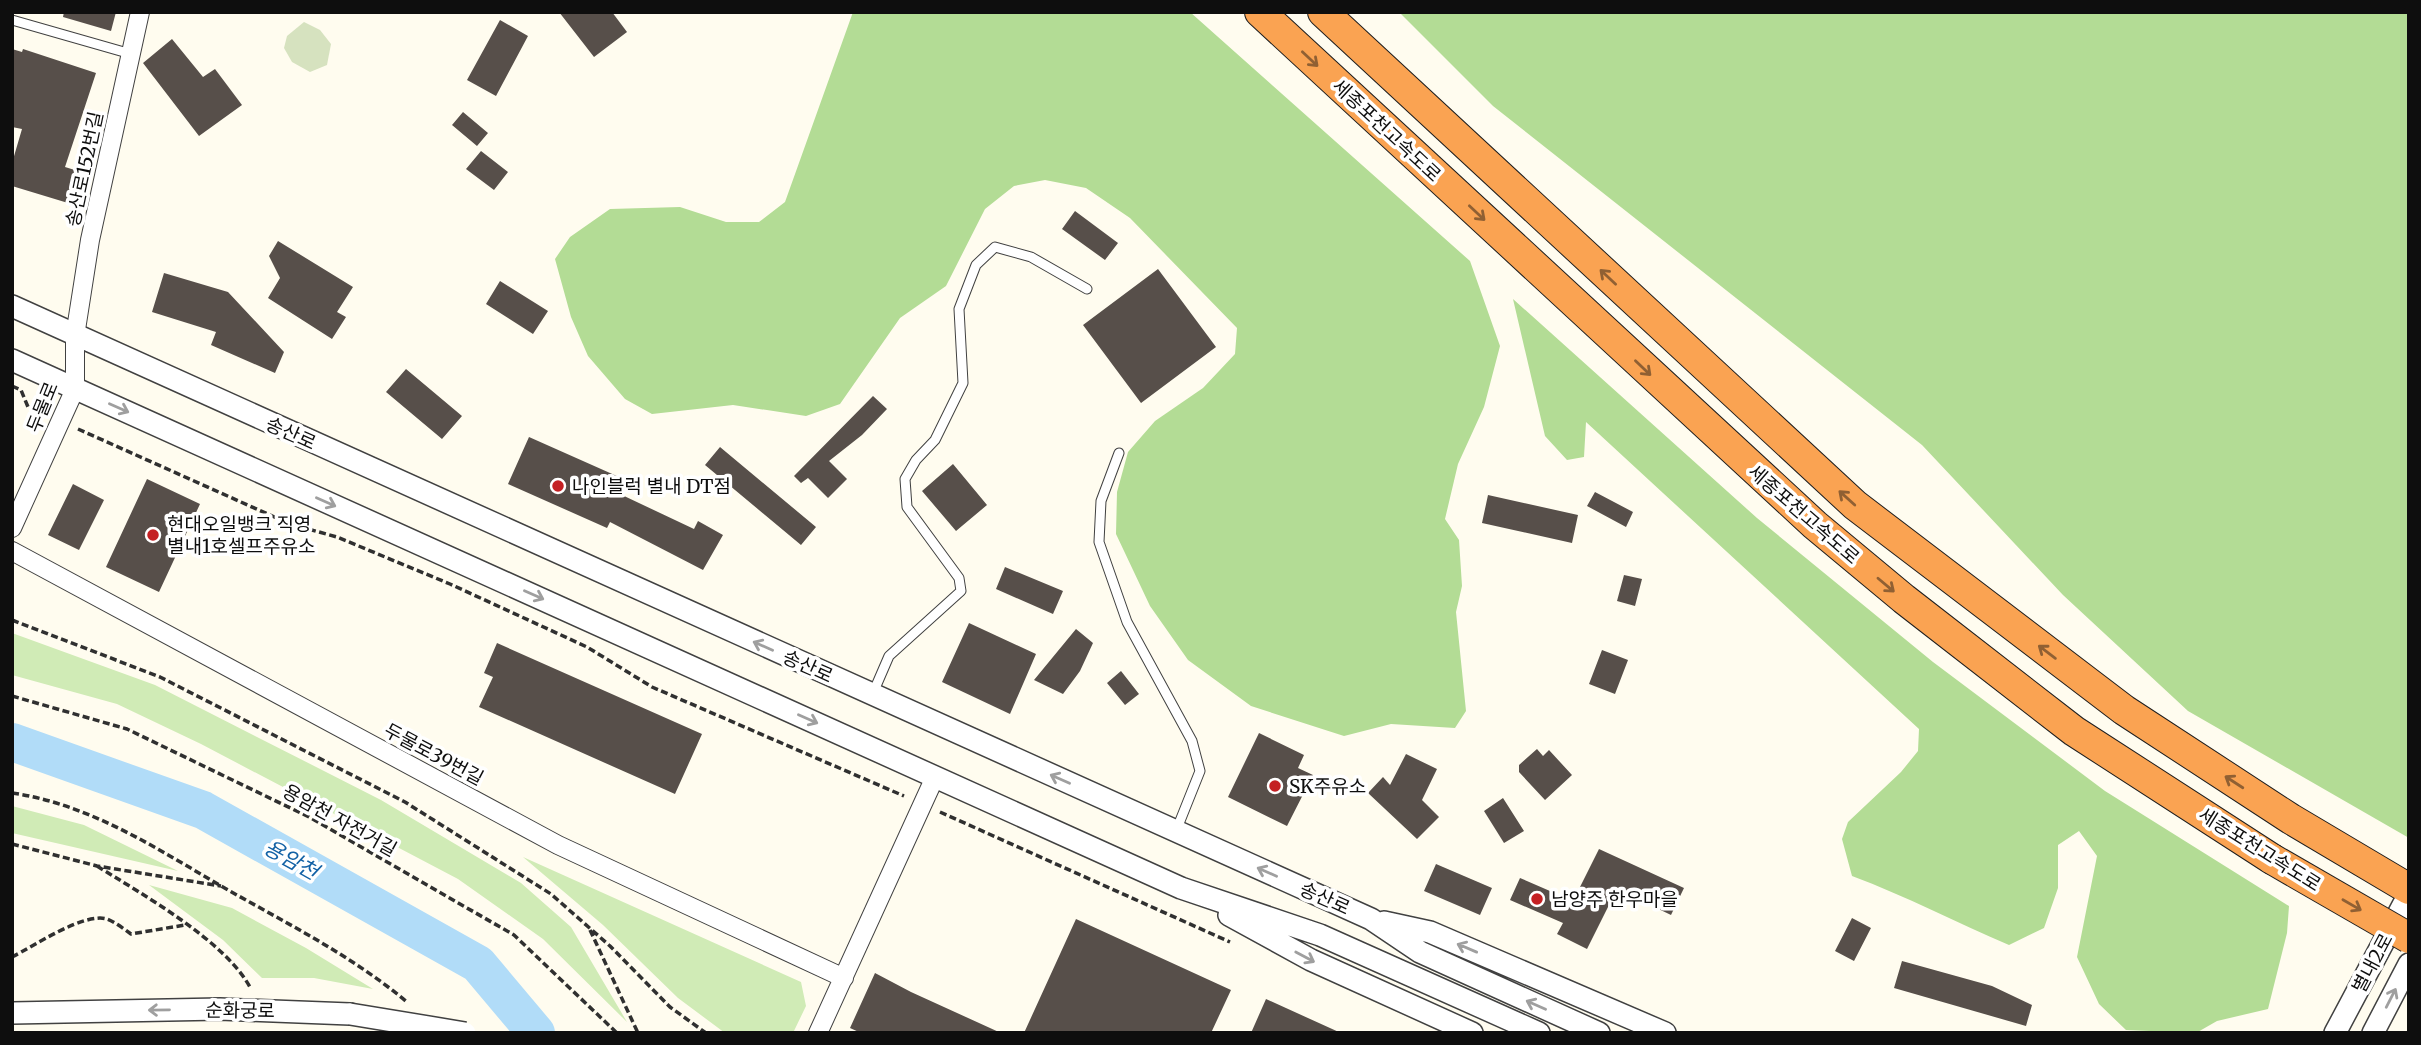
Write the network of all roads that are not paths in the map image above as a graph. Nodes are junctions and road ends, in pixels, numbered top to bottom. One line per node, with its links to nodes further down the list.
1 (140, 12): 5 (street, 송산로152번길)
2 (1260, 12): 20 (highway, 세종포천고속도로, one-way to 20, bridge)
3 (1323, 12): 18 (highway, 세종포천고속도로, one-way to 3)
4 (12, 20): 5 (lane)
5 (131, 54): 8 (street, 송산로152번길)
6 (1087, 289): 14 (lane)
7 (12, 306): 8 (street, 송산로)
8 (75, 336): 10 (street, 두물로); 14 (street, 송산로, one-way to 8)
9 (12, 360): 10 (street, 송산로)
10 (75, 389): 12 (street, 두물로); 15 (street, 송산로, one-way to 15)
11 (1119, 453): 16 (lane)
12 (12, 528)
13 (12, 551): 22 (street, 두물로39번길)
14 (872, 695): 16 (street, 송산로, one-way to 14)
15 (935, 776): 17 (street, 송산로); 22 (street)
16 (1176, 831): 19 (street, 송산로, one-way to 16)
17 (1181, 888): 26 (street, one-way to 26); 27 (street, 송산로)
18 (2409, 892): 30 (street, 별내2로)
19 (1371, 919): 28 (street, 송산로, one-way to 19); 29 (street, one-way to 19)
20 (2409, 938)
21 (2409, 964): 31 (street, 별내2로, one-way to 21)
22 (844, 978): 25 (street)
23 (12, 1013): 24 (street, 순화궁로, one-way to 23, bridge)
24 (465, 1033)
25 (818, 1033)
26 (1472, 1033)
27 (1539, 1033)
28 (1599, 1033)
29 (1665, 1033)
30 (2335, 1033)
31 (2373, 1033)

